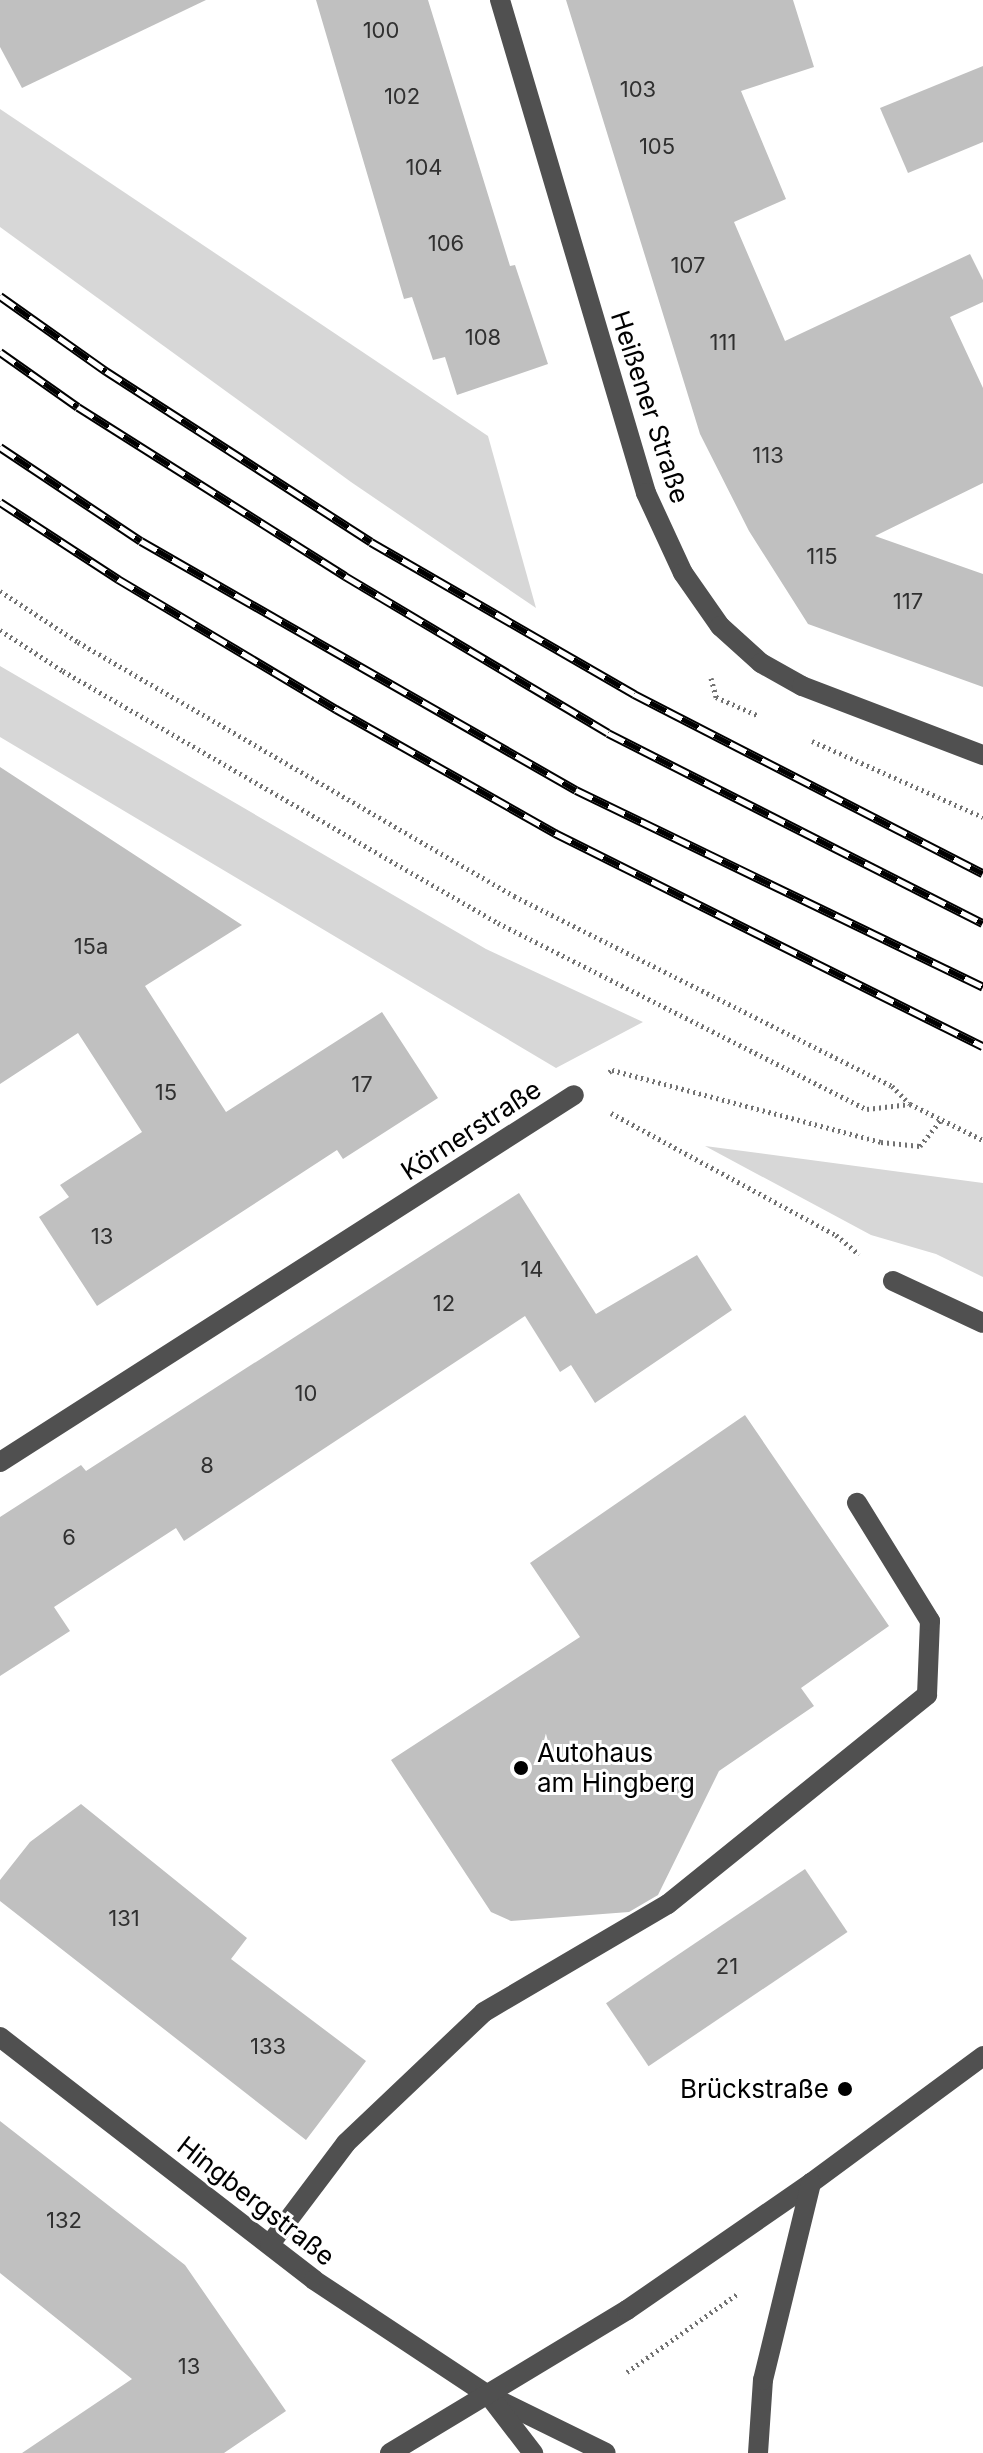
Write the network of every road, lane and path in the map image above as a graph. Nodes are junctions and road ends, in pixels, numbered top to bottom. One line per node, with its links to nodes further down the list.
1 (500, 0): 4 (street, Heißener Straße)
2 (0, 591): 7 (path)
3 (0, 630): 7 (path)
4 (983, 755)
5 (612, 1070): 8 (path)
6 (574, 1095): 10 (path, Körnerstraße); 12 (street, Körnerstraße)
7 (910, 1104): 8 (path)
8 (942, 1119): 9 (path)
9 (983, 1140)
10 (893, 1281): 11 (street)
11 (983, 1323)
12 (0, 1462)
13 (857, 1503): 17 (street)
14 (0, 2037): 17 (street, Hingbergstraße)
15 (983, 2056): 16 (street)
16 (811, 2183): 18 (street); 22 (street)
17 (270, 2244): 18 (street, Hingbergstraße)
18 (488, 2395): 19 (street); 20 (street, Hingbergstraße); 21 (street, Hingbergstraße)
19 (390, 2453)
20 (533, 2453)
21 (606, 2453)
22 (758, 2453)

